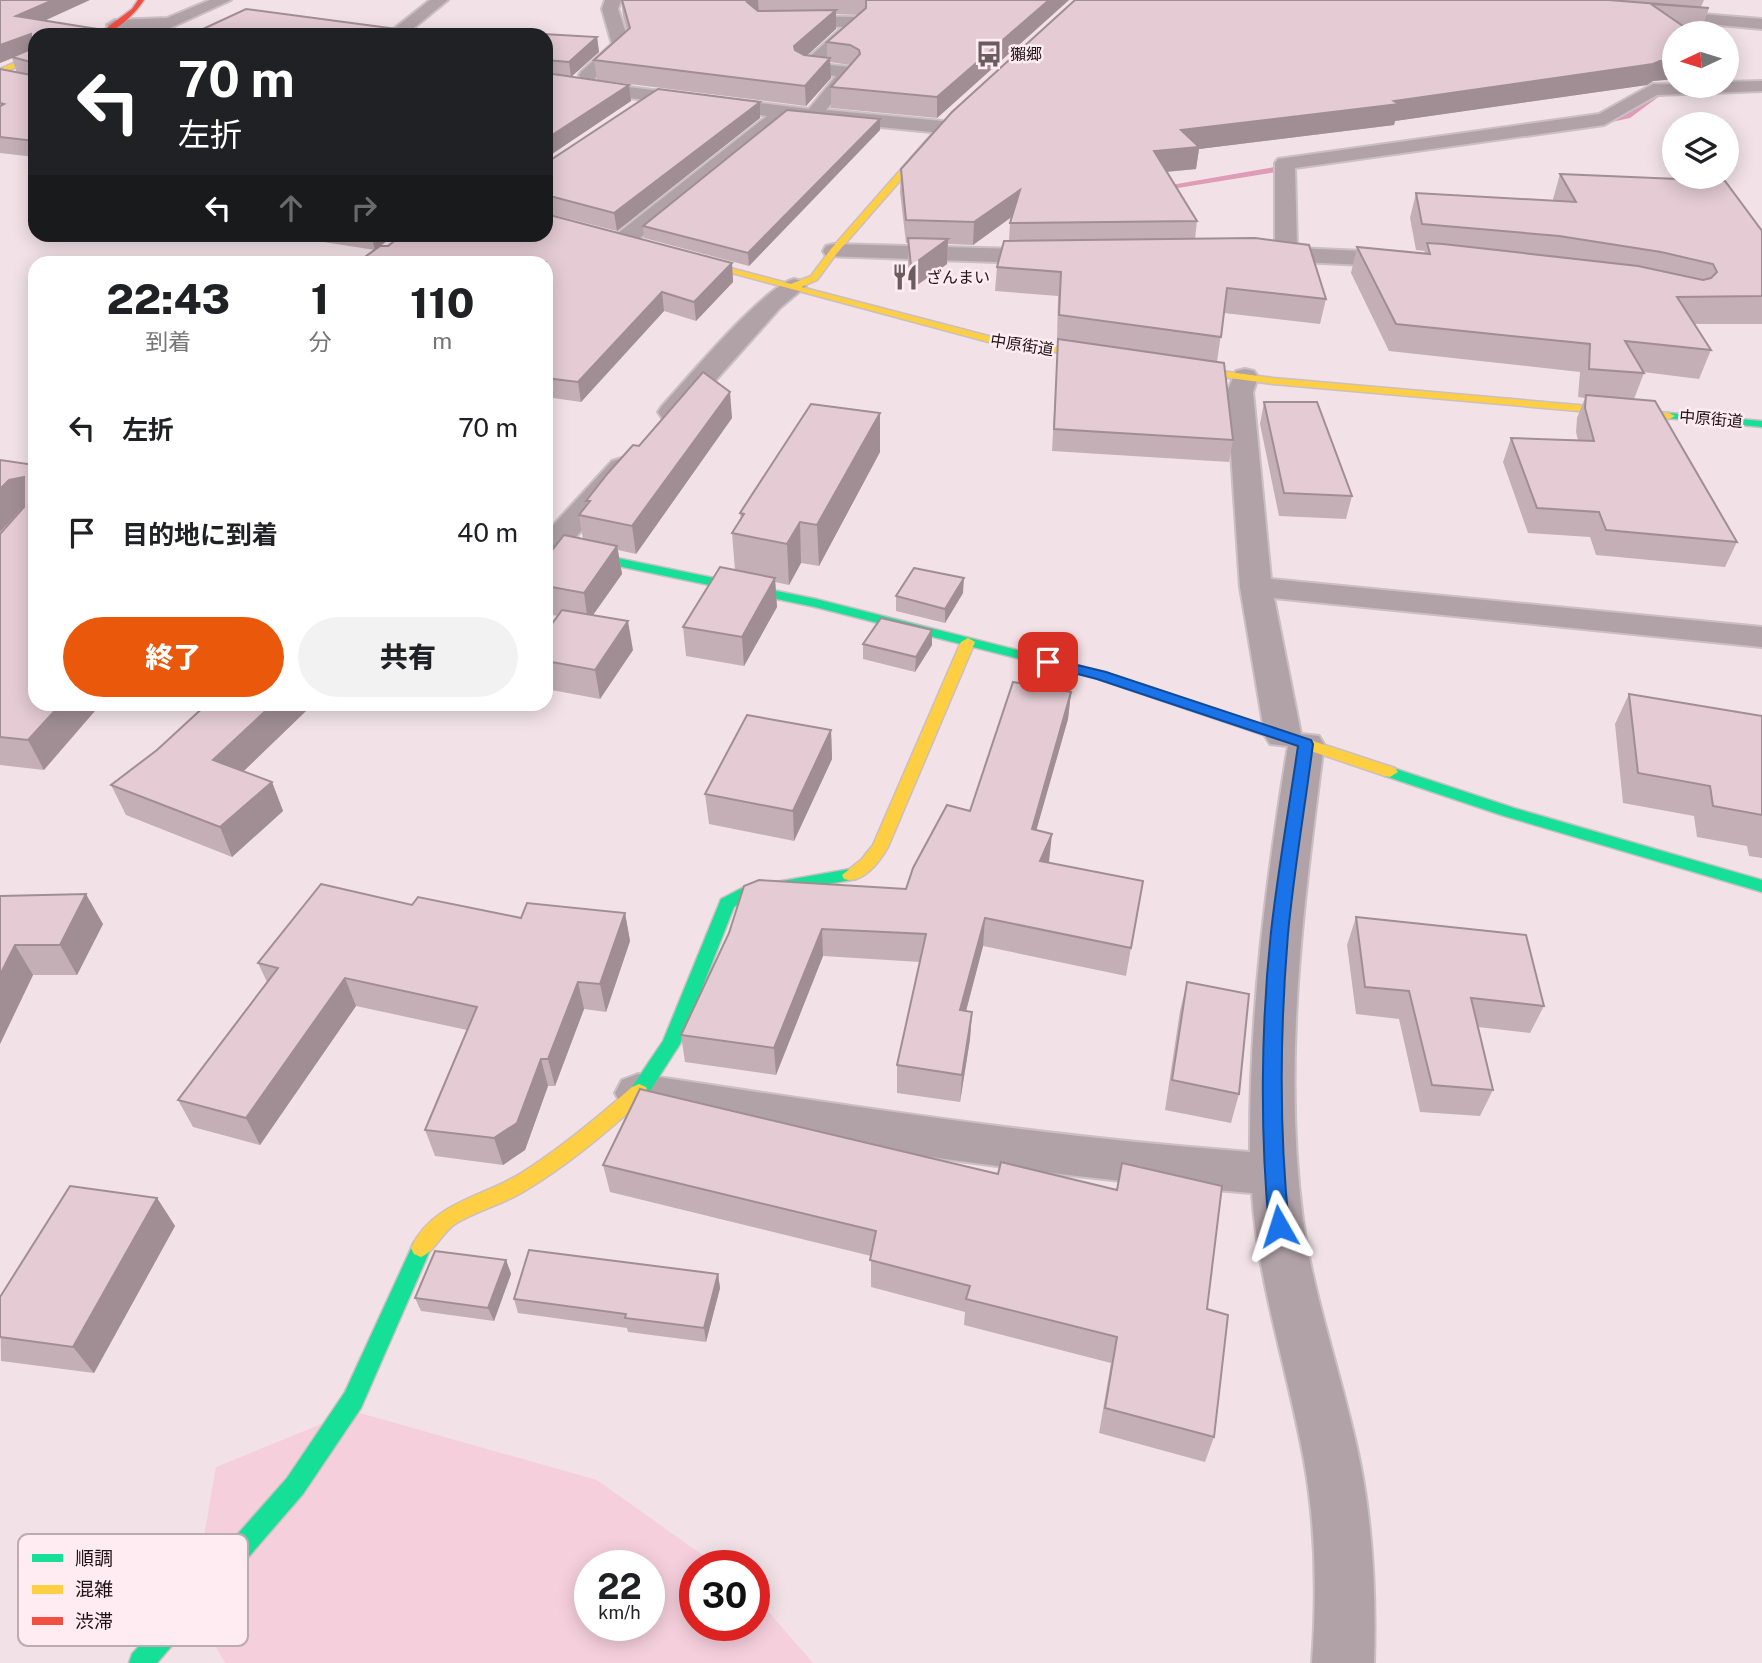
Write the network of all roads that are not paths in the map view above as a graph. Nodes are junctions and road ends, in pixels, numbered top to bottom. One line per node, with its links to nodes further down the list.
1 (141, 0): 8 (street)
2 (223, 0): 8 (street)
3 (440, 0): 10 (street)
4 (613, 0): 14 (street)
5 (1629, 13): 7 (street)
6 (773, 22): 19 (street)
7 (1762, 24)
8 (115, 25): 9 (street)
9 (110, 28)
10 (403, 28)
11 (28, 63): 12 (street)
12 (15, 76)
13 (553, 83): 14 (street)
14 (576, 86): 16 (street)
15 (1762, 86): 24 (street)
16 (655, 96): 17 (street); 18 (street)
17 (634, 111)
18 (783, 112): 19 (street); 21 (street)
19 (812, 115): 20 (street)
20 (947, 123): 23 (street)
21 (615, 240): 22 (street)
22 (646, 248)
23 (834, 250): 27 (street); 29 (street)
24 (1286, 252): 25 (street); 28 (street)
25 (1232, 253)
26 (670, 255): 29 (street, 中原街道)
27 (1068, 257)
28 (1423, 261)
29 (794, 286): 30 (street, 中原街道); 34 (street)
30 (1129, 361)
31 (1154, 365): 32 (street, 中原街道)
32 (1245, 377): 33 (street, 中原街道); 36 (street)
33 (1762, 424)
34 (553, 541)
35 (553, 548): 38 (street)
36 (1256, 587): 37 (street); 39 (street)
37 (1762, 637)
38 (968, 642): 39 (street); 41 (street)
39 (1294, 740): 40 (street); 42 (street)
40 (1762, 886)
41 (638, 1093): 42 (street); 43 (street)
42 (1274, 1174): 46 (street)
43 (248, 1540)
44 (156, 1646): 45 (street)
45 (141, 1663)
46 (1343, 1663)

